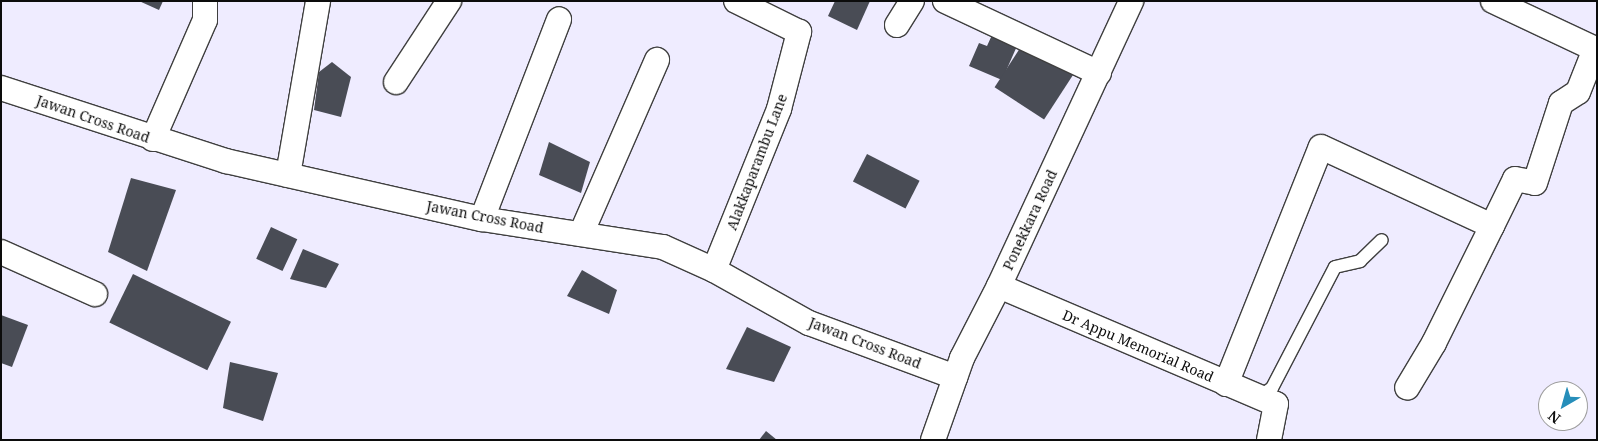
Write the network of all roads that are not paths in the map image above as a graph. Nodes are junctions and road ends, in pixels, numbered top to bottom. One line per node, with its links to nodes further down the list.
1 (205, 1): 16 (street)
2 (318, 1): 17 (street)
3 (449, 1): 14 (street)
4 (736, 1): 23 (street, Alakkaparambu Lane)
5 (912, 1): 10 (street)
6 (945, 1): 13 (street)
7 (1131, 1): 13 (street, Ponekkara Road)
8 (1494, 1): 11 (street)
9 (560, 19): 18 (street)
10 (897, 25)
11 (1596, 49): 19 (street)
12 (658, 60): 20 (street)
13 (1099, 73): 24 (street, Ponekkara Road)
14 (396, 82)
15 (1, 88): 16 (street, Jawan Cross Road)
16 (153, 139): 17 (street, Jawan Cross Road)
17 (288, 175): 18 (street, Jawan Cross Road)
18 (482, 219): 20 (street, Jawan Cross Road)
19 (1492, 226): 27 (street); 28 (street)
20 (581, 234): 23 (street, Jawan Cross Road)
21 (1382, 240): 29 (lane)
22 (1, 252): 25 (street)
23 (714, 270): 26 (street, Jawan Cross Road)
24 (1000, 286): 26 (street, Ponekkara Road); 27 (street, Dr Appu Memorial Road)
25 (95, 294)
26 (955, 377): 30 (street, Ponekkara Road)
27 (1226, 384): 29 (street, Dr Appu Memorial Road)
28 (1407, 388)
29 (1268, 401): 31 (street)
30 (933, 440)
31 (1269, 440)

